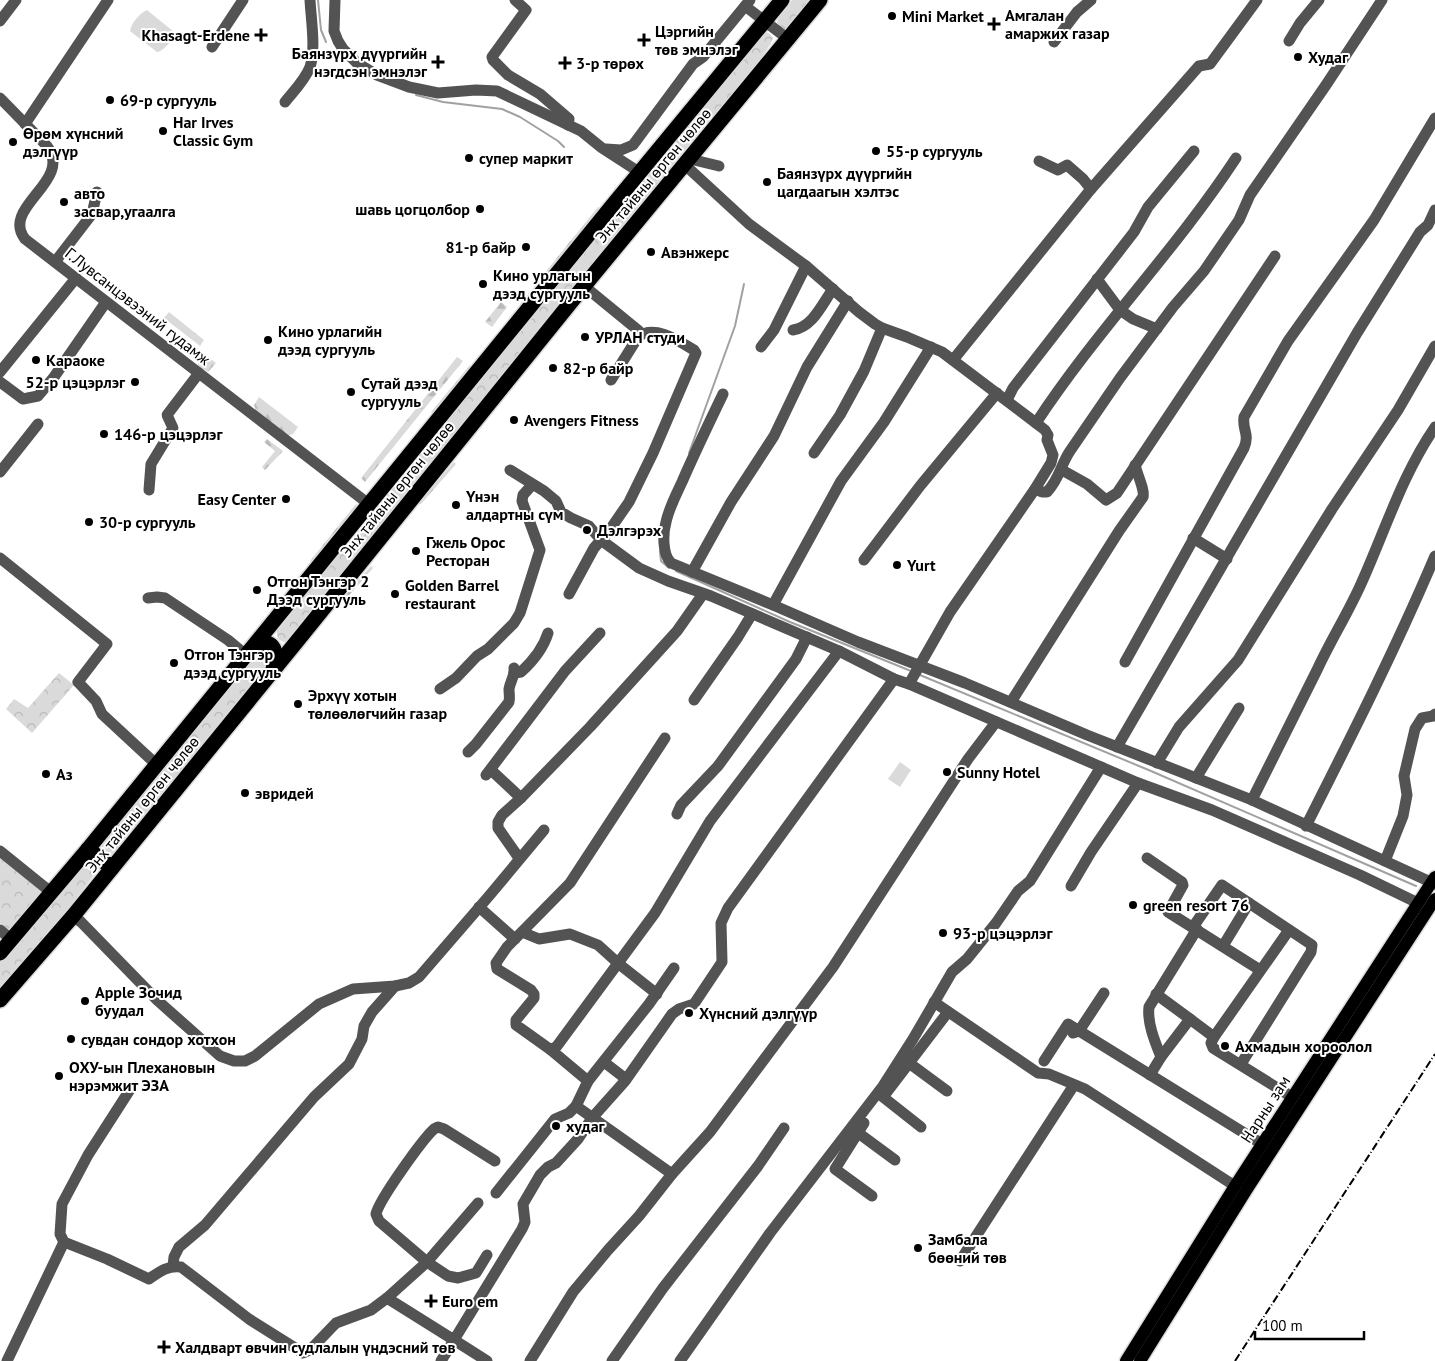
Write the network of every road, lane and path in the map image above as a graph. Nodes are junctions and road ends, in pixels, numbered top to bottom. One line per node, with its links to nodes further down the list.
1 (16, 0): 14 (street)
2 (108, 0): 23 (street)
3 (243, 0): 19 (street)
4 (310, 0): 21 (street)
5 (335, 0): 24 (street)
6 (515, 0): 24 (street)
7 (782, 0): 15 (highway, Энх тайвны өргөн чөлөө)
8 (820, 0): 16 (highway, Энх тайвны өргөн чөлөө)
9 (1257, 0): 32 (street)
10 (1319, 0): 17 (street)
11 (1382, 0): 46 (street)
12 (1083, 2): 18 (street)
13 (748, 3): 15 (street); 25 (street)
14 (0, 21)
15 (765, 21): 16 (street); 31 (highway, Энх тайвны өргөн чөлөө)
16 (788, 39): 29 (highway, Энх тайвны өргөн чөлөө)
17 (1289, 41)
18 (1054, 42)
19 (212, 47)
20 (0, 98): 23 (street, Г.Лувсанцэвээний гудамж)
21 (285, 102)
22 (1435, 118): 73 (street)
23 (25, 124): 36 (street, Г.Лувсанцэвээний гудамж)
24 (568, 125): 25 (street)
25 (602, 148): 31 (street)
26 (1194, 151): 39 (street)
27 (1236, 158): 44 (street)
28 (1039, 161): 32 (street)
29 (687, 162): 30 (street); 37 (street); 40 (highway, Энх тайвны өргөн чөлөө)
30 (720, 166)
31 (639, 172): 72 (highway, Энх тайвны өргөн чөлөө)
32 (1091, 188): 52 (street)
33 (97, 192): 36 (street)
34 (1435, 210): 77 (street)
35 (1275, 256): 66 (street)
36 (55, 262): 38 (street, Г.Лувсанцэвээний гудамж)
37 (806, 266): 41 (street); 50 (street)
38 (76, 278): 43 (street, Г.Лувсанцэвээний гудамж); 53 (street)
39 (1097, 279): 44 (street); 59 (street)
40 (584, 286): 48 (street); 89 (highway, Энх тайвны өргөн чөлөө)
41 (833, 288): 42 (street); 47 (street)
42 (848, 301): 45 (street); 79 (street)
43 (106, 302): 54 (street, Г.Лувсанцэвээний гудамж); 56 (street)
44 (1120, 310): 46 (street); 60 (street)
45 (882, 328): 51 (street); 63 (street)
46 (1157, 329): 65 (street)
47 (793, 330)
48 (639, 331)
49 (1435, 346): 105 (street)
50 (761, 347)
51 (931, 347): 52 (street); 83 (street)
52 (953, 360): 57 (street)
53 (0, 372)
54 (199, 373): 71 (street); 72 (street, Г.Лувсанцэвээний гудамж)
55 (611, 380): 74 (street)
56 (0, 382)
57 (997, 393): 59 (street); 78 (street)
58 (723, 394): 79 (street)
59 (1007, 400): 60 (street)
60 (1036, 423): 64 (street)
61 (38, 424): 68 (street)
62 (1435, 427): 111 (street)
63 (814, 453)
64 (1053, 455): 65 (street); 70 (street)
65 (1063, 465): 66 (street); 70 (street)
66 (1135, 465): 98 (street)
67 (510, 470): 69 (street)
68 (0, 472)
69 (532, 485): 74 (street); 96 (street)
70 (1035, 489): 94 (street)
71 (149, 490)
72 (370, 505): 85 (highway, Энх тайвны өргөн чөлөө)
73 (1193, 538): 77 (street); 92 (street)
74 (601, 540): 80 (street); 81 (street)
75 (1435, 556): 113 (street)
76 (0, 558): 106 (street)
77 (1227, 559): 103 (street)
78 (864, 560)
79 (692, 572): 83 (street)
80 (569, 594)
81 (703, 594): 84 (street); 110 (street)
82 (148, 598): 91 (street)
83 (774, 605): 94 (street)
84 (752, 614): 88 (street); 97 (street)
85 (273, 624): 89 (highway); 91 (highway, Энх тайвны өргөн чөлөө)
86 (548, 633): 104 (street)
87 (600, 633): 110 (street)
88 (807, 637): 90 (street); 112 (street)
89 (298, 640): 93 (highway, Энх тайвны өргөн чөлөө)
90 (839, 651): 95 (street); 135 (street)
91 (249, 653): 93 (highway); 106 (highway, Энх тайвны өргөн чөлөө)
92 (1125, 662)
93 (273, 670): 120 (highway, Энх тайвны өргөн чөлөө)
94 (915, 674): 95 (street); 98 (street); 101 (street)
95 (894, 679): 156 (street)
96 (440, 689)
97 (694, 700)
98 (1011, 702): 103 (street)
99 (1239, 708): 108 (street)
100 (1435, 714): 119 (street)
101 (996, 722): 107 (street); 171 (street)
102 (665, 738): 132 (street)
103 (1117, 747): 105 (street)
104 (468, 752)
105 (1156, 763): 108 (street)
106 (157, 765): 115 (highway, Энх тайвны өргөн чөлөө)
107 (1101, 767): 109 (street); 143 (street)
108 (1196, 778): 111 (street)
109 (1138, 783): 122 (street); 126 (street)
110 (522, 798): 117 (street)
111 (1252, 800): 113 (street)
112 (677, 814)
113 (1306, 826): 119 (street)
114 (544, 830): 117 (street)
115 (88, 850): 120 (highway); 123 (highway, Энх тайвны өргөн чөлөө)
116 (0, 851): 123 (street)
117 (519, 858): 127 (street)
118 (1147, 858): 129 (street)
119 (1385, 861): 121 (street)
120 (112, 868): 128 (highway, Энх тайвны өргөн чөлөө)
121 (1434, 881): 126 (main road, Нарны зам)
122 (1072, 886)
123 (52, 893): 131 (highway, Энх тайвны өргөн чөлөө)
124 (1435, 899): 190 (main road, Нарны зам)
125 (1249, 903): 129 (street); 130 (street); 133 (street)
126 (1418, 903): 162 (main road, Нарны зам)
127 (480, 907): 132 (street); 138 (street)
128 (73, 916): 138 (street); 142 (highway, Энх тайвны өргөн чөлөө)
129 (1195, 928): 133 (street); 141 (street)
130 (1289, 930): 137 (street); 153 (street)
131 (6, 935): 134 (highway, Энх тайвны өргөн чөлөө)
132 (519, 936): 135 (street); 148 (street)
133 (1223, 946): 137 (street)
134 (0, 953)
135 (619, 964): 140 (street); 148 (street)
136 (674, 968): 140 (street)
137 (1260, 970): 147 (street)
138 (395, 986): 180 (street)
139 (1104, 993): 146 (street)
140 (657, 994): 151 (street)
141 (1156, 994): 145 (street); 149 (street)
142 (0, 1000)
143 (934, 1002): 144 (street); 188 (street)
144 (948, 1012): 152 (street); 154 (street)
145 (1190, 1019): 147 (street); 149 (street)
146 (1079, 1031): 150 (street); 154 (street); 155 (street)
147 (1214, 1037): 153 (street)
148 (552, 1050): 157 (street)
149 (1161, 1057): 155 (street)
150 (1044, 1061)
151 (604, 1062): 156 (street); 157 (street)
152 (909, 1063): 160 (street); 161 (street)
153 (1241, 1064): 162 (street)
154 (1049, 1074): 158 (street)
155 (1150, 1075): 168 (street)
156 (626, 1079): 164 (street)
157 (588, 1081): 163 (street)
158 (1074, 1085): 172 (street); 178 (street)
159 (131, 1088): 176 (street)
160 (948, 1091)
161 (883, 1097): 165 (street); 167 (street)
162 (1292, 1097): 168 (main road, Нарны зам)
163 (576, 1106): 164 (street); 173 (street)
164 (592, 1118): 171 (street); 182 (street)
165 (921, 1127)
166 (784, 1128): 187 (street)
167 (857, 1132): 169 (street); 174 (street)
168 (1262, 1144): 172 (main road, Нарны зам)
169 (895, 1160)
170 (494, 1161): 179 (street)
171 (672, 1174): 186 (street)
172 (1235, 1186): 189 (main road, Нарны зам)
173 (496, 1193)
174 (872, 1196)
175 (478, 1203): 179 (street)
176 (64, 1242): 180 (street); 183 (street)
177 (487, 1255): 179 (street)
178 (960, 1261)
179 (427, 1262): 181 (street)
180 (173, 1266): 181 (street)
181 (387, 1298): 182 (street)
182 (454, 1340): 184 (street); 185 (street)
183 (7, 1361)
184 (441, 1361)
185 (487, 1361)
186 (530, 1361)
187 (612, 1361)
188 (680, 1361)
189 (1126, 1361)
190 (1140, 1361)

